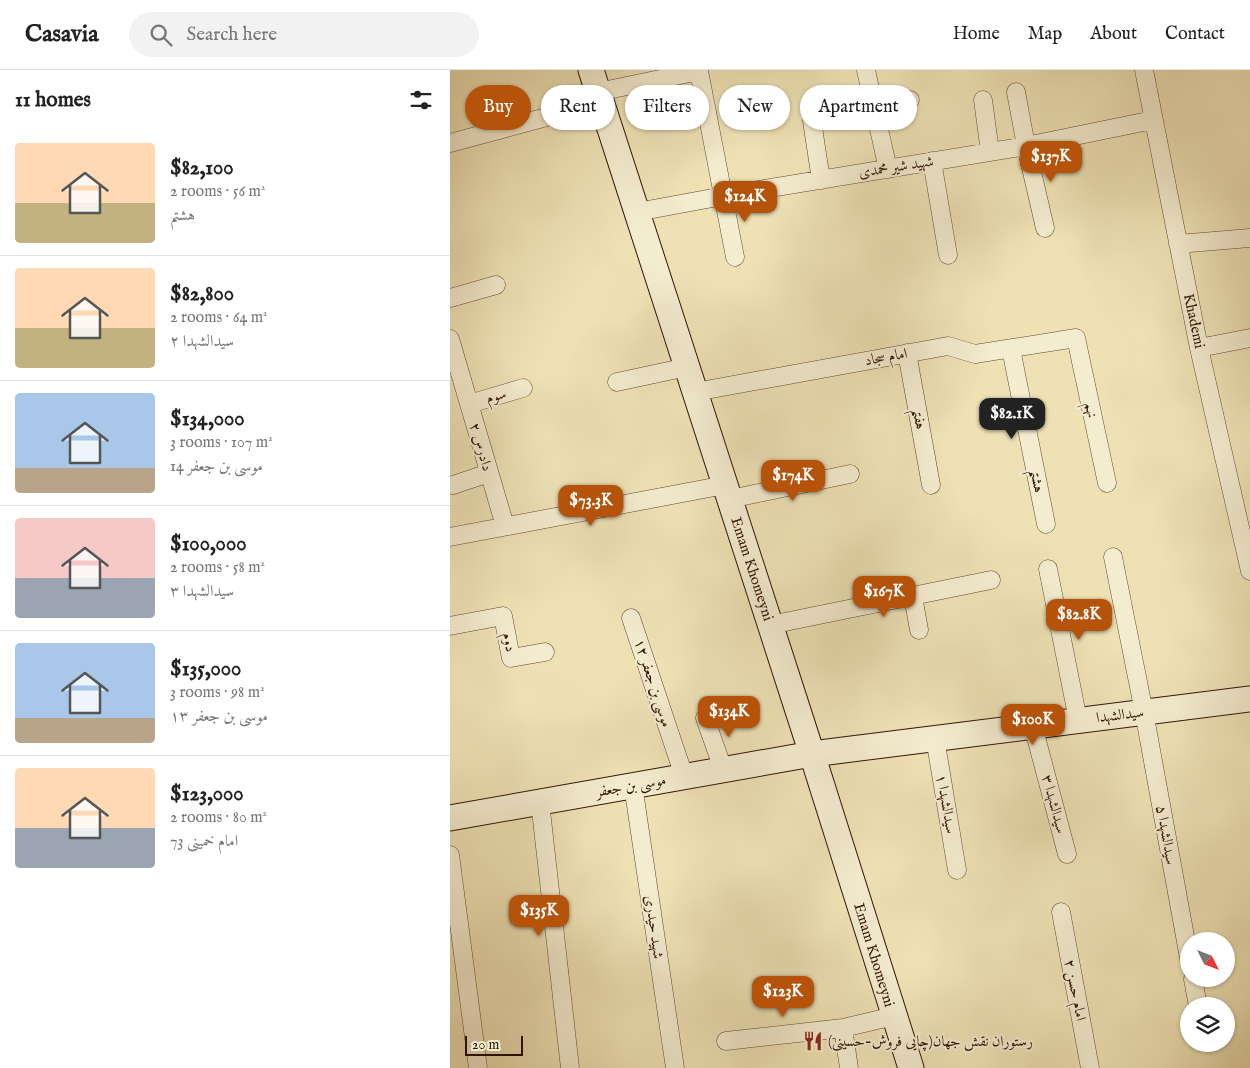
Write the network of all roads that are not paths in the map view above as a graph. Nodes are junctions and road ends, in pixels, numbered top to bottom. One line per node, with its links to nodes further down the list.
1 (866, 70): 4 (street)
2 (1144, 70): 8 (street, Khademi)
3 (615, 85): 18 (street)
4 (869, 85)
5 (1016, 92): 13 (street)
6 (983, 100): 14 (street)
7 (541, 109): 12 (street)
8 (1154, 120): 13 (street, شهید شیر محمدی); 22 (street, Khademi)
9 (611, 130): 19 (main road, Emam Khomeyni)
10 (813, 130): 17 (street)
11 (879, 130): 16 (street)
12 (450, 143)
13 (1026, 146): 14 (street, شهید شیر محمدی); 20 (street)
14 (990, 152): 15 (street, شهید شیر محمدی)
15 (932, 161): 16 (street, شهید شیر محمدی); 23 (street)
16 (888, 169): 17 (street, شهید شیر محمدی)
17 (821, 180): 18 (street, شهید شیر محمدی)
18 (723, 196): 19 (street, شهید شیر محمدی); 24 (street)
19 (637, 212): 34 (main road, Emam Khomeyni)
20 (1045, 228)
21 (1250, 238): 22 (street)
22 (1178, 244): 30 (street, Khademi)
23 (948, 255)
24 (735, 257)
25 (496, 285): 26 (street)
26 (450, 298)
27 (1076, 338): 31 (street, امام سجاد); 41 (street, نهم)
28 (1250, 338): 30 (street)
29 (450, 339): 33 (street, دادرس ۲)
30 (1199, 348): 50 (street, Khademi)
31 (1011, 349): 32 (street, امام سجاد); 45 (street, هشتم)
32 (907, 353): 37 (street, امام سجاد); 43 (street, هفتم)
33 (453, 359): 38 (street, دادرس ۲)
34 (687, 366): 35 (street); 37 (main road, Emam Khomeyni)
35 (617, 382)
36 (523, 388): 38 (street, سوم)
37 (695, 392): 44 (main road, Emam Khomeyni)
38 (469, 404): 39 (street, دادرس ۲)
39 (489, 473): 42 (street); 46 (street, دادرس ۲)
40 (850, 474): 44 (street)
41 (1106, 483)
42 (453, 485)
43 (931, 485)
44 (728, 492): 46 (street); 54 (main road, Emam Khomeyni)
45 (1046, 524)
46 (505, 526): 47 (street)
47 (450, 537)
48 (1113, 557): 59 (street, سیدالشهدا ۵)
49 (1048, 569): 61 (street)
50 (1250, 571)
51 (991, 580): 52 (street)
52 (913, 596): 54 (street); 56 (street)
53 (631, 618): 66 (street, موسی بن جعفر ۱۲)
54 (770, 625): 64 (main road, Emam Khomeyni)
55 (450, 626): 57 (street, دوم)
56 (919, 630)
57 (545, 652)
58 (1250, 699): 59 (main road, سیدالشهدا)
59 (1144, 712): 61 (main road, سیدالشهدا); 74 (street, سیدالشهدا ۵)
60 (705, 718): 65 (street)
61 (1078, 720): 62 (main road, سیدالشهدا)
62 (1033, 726): 63 (main road, سیدالشهدا); 70 (street, سیدالشهدا ۳)
63 (935, 738): 64 (main road, سیدالشهدا); 72 (street, سیدالشهدا ۱)
64 (812, 754): 65 (main road, موسی بن جعفر); 75 (main road, Emam Khomeyni)
65 (723, 769): 66 (main road, موسی بن جعفر)
66 (684, 776): 67 (main road, موسی بن جعفر)
67 (633, 785): 68 (main road, موسی بن جعفر); 80 (street, شهید حیدری)
68 (540, 802): 69 (main road, موسی بن جعفر); 79 (street)
69 (450, 818)
70 (1067, 854)
71 (450, 855): 78 (street)
72 (957, 870)
73 (1061, 912): 83 (street, امام حسن ۲)
74 (1184, 932)
75 (894, 1016): 76 (street); 82 (main road, Emam Khomeyni)
76 (843, 1028): 77 (street); 81 (street)
77 (726, 1041)
78 (478, 1068)
79 (570, 1068)
80 (675, 1068)
81 (849, 1068)
82 (911, 1068)
83 (1090, 1068)

